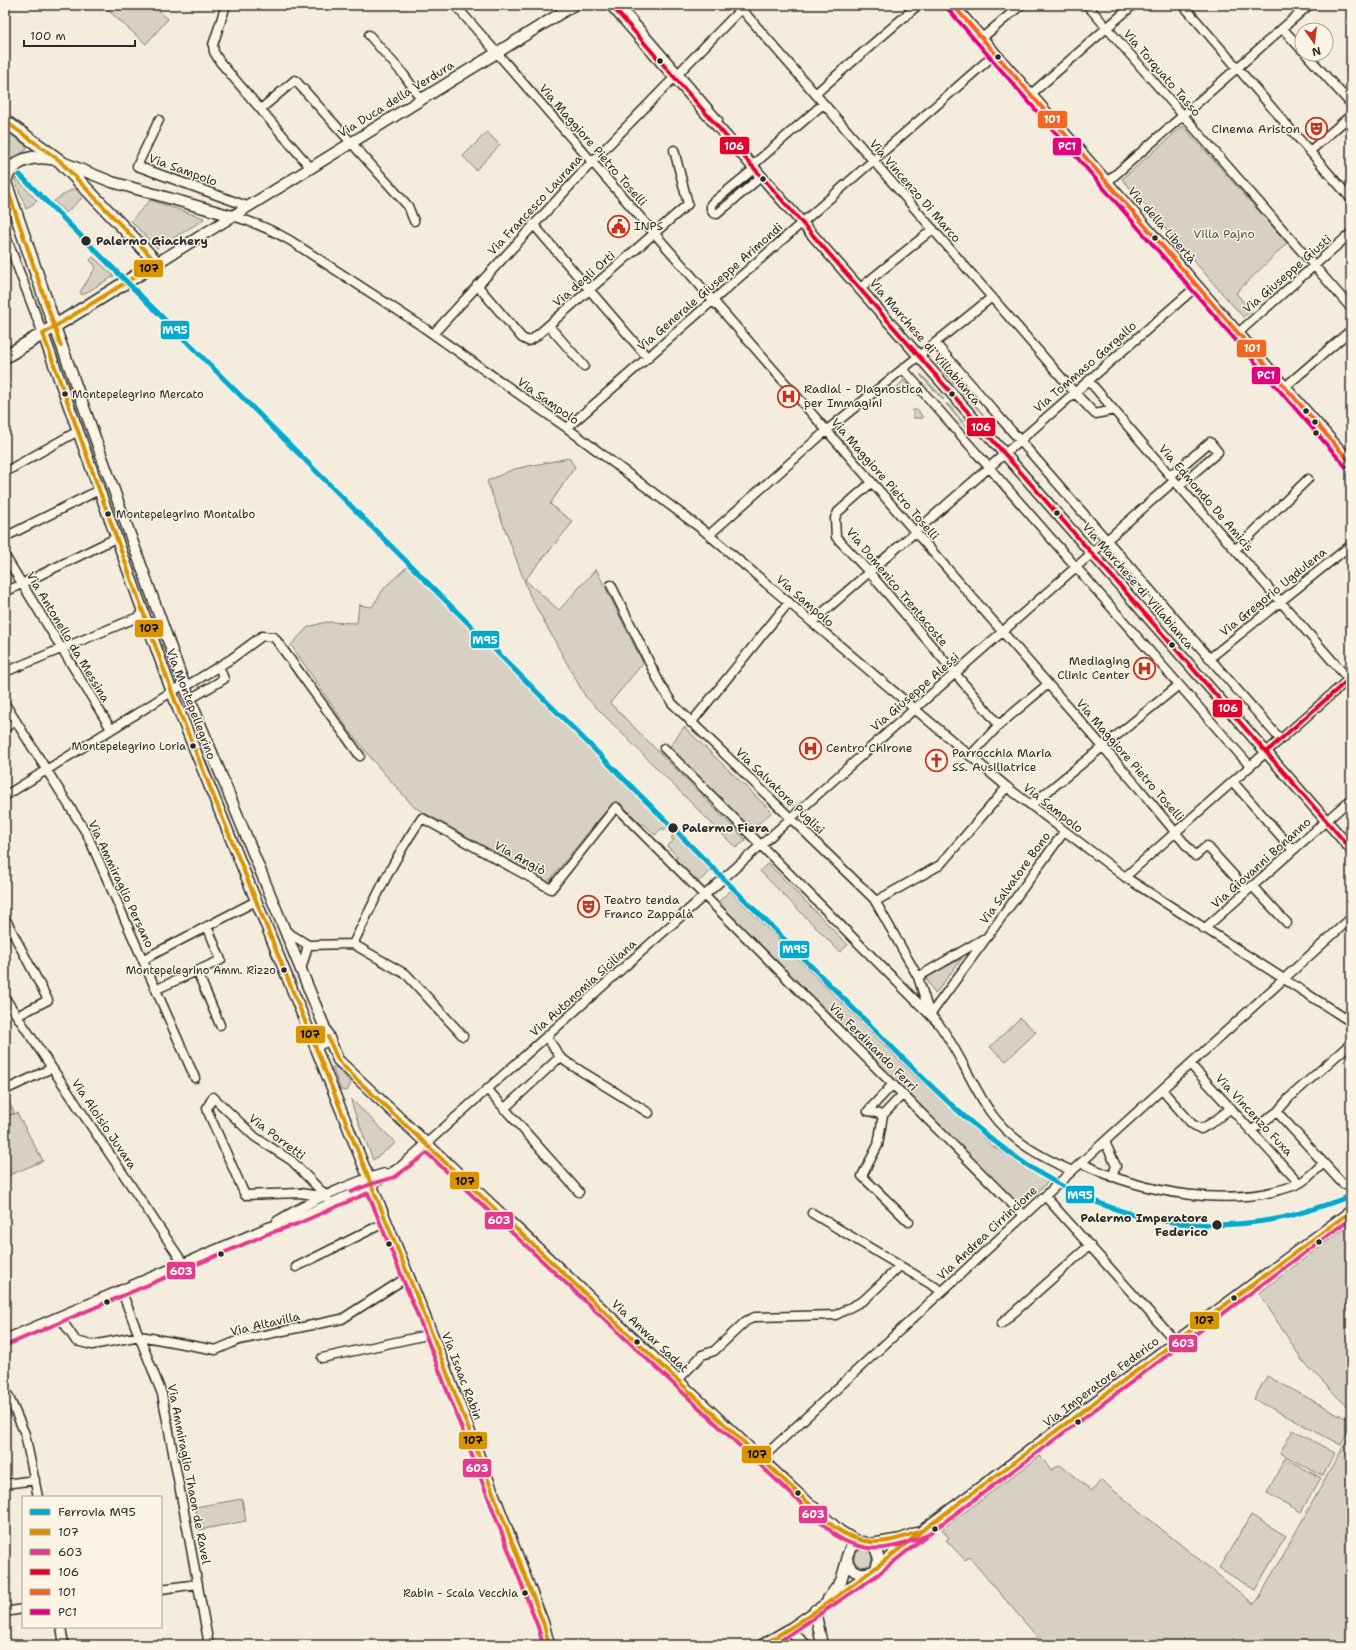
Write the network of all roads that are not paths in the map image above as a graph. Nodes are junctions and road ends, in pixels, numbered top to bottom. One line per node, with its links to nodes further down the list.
1 (226, 5): 29 (street)
2 (455, 5): 19 (street, Via Maggiore Pietro Toselli)
3 (574, 5): 19 (street, Via Duca della Verdura)
4 (611, 5): 23 (street, Via Marchese di Villabianca)
5 (619, 5): 23 (street, Via Marchese di Villabianca)
6 (918, 5): 24 (street)
7 (953, 5): 17 (street, Via della Libertà)
8 (1021, 5): 17 (street)
9 (1087, 5): 14 (street, Via Torquato Tasso)
10 (1133, 5): 14 (street)
11 (1183, 5): 22 (street)
12 (1309, 5): 15 (street)
13 (740, 7): 23 (street, Via Francesco Laurana); 24 (street, Via Vincenzo Di Marco)
14 (1107, 28): 25 (street); 31 (street, Via Torquato Tasso)
15 (1283, 29): 18 (street); 22 (street)
16 (369, 35): 26 (street)
17 (982, 38): 20 (street, Via della Libertà)
18 (1294, 41)
19 (497, 53): 26 (street, Via Duca della Verdura); 39 (street, Via Maggiore Pietro Toselli)
20 (995, 54): 25 (street, Via della Libertà); 38 (street, Via Generale Giuseppe Arimondi)
21 (1313, 62): 28 (street)
22 (1237, 68): 31 (street); 36 (street)
23 (676, 76): 39 (street, Via Francesco Laurana); 40 (street, Via Marchese di Villabianca)
24 (815, 94): 27 (street, Via Vincenzo Di Marco)
25 (1030, 95): 44 (street, Via della Libertà)
26 (421, 99): 34 (street, Via Duca della Verdura)
27 (823, 104): 38 (street, Via Vincenzo Di Marco); 40 (street)
28 (1351, 104)
29 (262, 108): 34 (street); 41 (street)
30 (1351, 115): 36 (street)
31 (1183, 116): 44 (street); 56 (street, Via Torquato Tasso)
32 (159, 120): 46 (street, Via Sampolo)
33 (5, 121): 37 (main road)
34 (352, 142): 41 (street, Via Duca della Verdura); 49 (street)
35 (674, 150): 52 (street, Via degli Orti)
36 (1310, 151): 45 (street)
37 (59, 160): 43 (main road); 47 (street); 55 (main road)
38 (873, 160): 48 (street, Via Generale Giuseppe Arimondi); 51 (street, Via Vincenzo Di Marco)
39 (592, 162): 50 (street, Via Francesco Laurana); 52 (street, Via Maggiore Pietro Toselli)
40 (754, 165): 42 (street, Via Marchese di Villabianca); 42 (street); 48 (street, Via Marchese di Villabianca)
41 (310, 168): 46 (street, Via Duca della Verdura)
42 (762, 176): 48 (street, Via Marchese di Villabianca)
43 (5, 181): 65 (main road)
44 (1107, 182): 58 (street, Via della Libertà)
45 (1351, 199)
46 (247, 206): 47 (street, Via Duca della Verdura)
47 (232, 216): 55 (street, Via Duca della Verdura); 69 (street, Via Sampolo)
48 (804, 221): 59 (street, Via Marchese di Villabianca); 62 (street, Via Generale Giuseppe Arimondi)
49 (414, 222)
50 (533, 224): 57 (street, Via Francesco Laurana); 60 (street)
51 (933, 229): 59 (street); 61 (street, Via Vincenzo Di Marco)
52 (654, 233): 60 (street, Via degli Orti); 62 (street, Via Maggiore Pietro Toselli)
53 (5, 234): 66 (street)
54 (1351, 234): 56 (street, Via Giuseppe Giusti)
55 (157, 263): 65 (main road)
56 (1315, 264): 63 (street, Via Torquato Tasso); 68 (street, Via Giuseppe Giusti)
57 (477, 285): 64 (street, Via degli Orti); 69 (street, Via Francesco Laurana)
58 (1197, 286): 68 (street, Via della Libertà); 78 (street, Via Tommaso Gargallo)
59 (862, 287): 71 (street, Via Marchese di Villabianca)
60 (590, 291): 64 (street, Via degli Orti); 73 (street)
61 (992, 297): 70 (street); 80 (street, Via Vincenzo Di Marco)
62 (713, 301): 73 (street, Via Generale Giuseppe Arimondi); 83 (street, Via Maggiore Pietro Toselli)
63 (1351, 308)
64 (549, 326): 75 (street)
65 (55, 327): 66 (main road); 74 (street, Via Montepellegrino)
66 (41, 330): 72 (main road); 76 (street, Via Montepellegrino)
67 (1351, 330): 79 (street)
68 (1238, 333): 79 (street, Via della Libertà)
69 (433, 334): 82 (street, Via Sampolo)
70 (935, 342): 71 (street); 85 (street, Via Marchese di Villabianca)
71 (921, 354): 77 (street); 86 (street, Via Marchese di Villabianca)
72 (5, 357)
73 (648, 358): 82 (street, Via Generale Giuseppe Arimondi)
74 (67, 363): 76 (street); 120 (street, Via Montepellegrino)
75 (584, 366)
76 (55, 368): 84 (street, Via Montepellegrino)
77 (903, 369): 83 (street); 88 (street)
78 (1089, 381): 80 (street, Via Tommaso Gargallo); 81 (street, Via Edmondo De Amicis)
79 (1285, 387): 87 (street, Via della Libertà)
80 (1075, 393): 81 (street); 85 (street, Via Tommaso Gargallo)
81 (1114, 410): 91 (street, Via Edmondo De Amicis)
82 (567, 428): 95 (street, Via Sampolo)
83 (827, 430): 92 (street, Via Maggiore Pietro Toselli); 95 (street)
84 (78, 431): 89 (street); 93 (street, Via Montepellegrino)
85 (1019, 440): 86 (street, Via Tommaso Gargallo); 98 (street, Via Marchese di Villabianca)
86 (1006, 452): 88 (street, Via Tommaso Gargallo); 101 (street, Via Marchese di Villabianca)
87 (1351, 463)
88 (989, 467): 94 (street, Via Tommaso Gargallo); 103 (street)
89 (5, 472)
90 (1308, 479): 100 (street)
91 (1174, 481): 91 (street); 98 (street, Via Giuseppe Alessi); 100 (street, Via Edmondo De Amicis)
92 (871, 483): 94 (street, Via Maggiore Pietro Toselli); 104 (street, Via Domenico Trentacoste)
93 (99, 490): 96 (street); 97 (street, Via Montepellegrino)
94 (915, 531): 104 (street, Via Tommaso Gargallo); 112 (street, Via Maggiore Pietro Toselli)
95 (709, 535): 109 (street, Via Sampolo)
96 (5, 537)
97 (116, 538): 105 (street); 110 (street, Via Montepellegrino)
98 (1106, 541): 101 (street, Via Giuseppe Alessi); 114 (street, Via Marchese di Villabianca)
99 (1351, 545): 108 (street, Via Gregorio Ugdulena)
100 (1235, 550): 108 (street, Via Edmondo De Amicis)
101 (1094, 552): 103 (street, Via Giuseppe Alessi); 134 (street, Via Marchese di Villabianca)
102 (5, 556): 105 (street, Via Antonello da Messina)
103 (1076, 567): 112 (street, Via Giuseppe Alessi); 121 (street)
104 (869, 572): 111 (street, Via Tommaso Gargallo); 117 (street, Via Domenico Trentacoste)
105 (22, 584): 107 (street); 113 (street, Via Antonello da Messina)
106 (611, 585): 127 (street, Via Salvatore Puglisi)
107 (5, 592)
108 (1280, 601): 114 (street, Via Gregorio Ugdulena); 118 (street, Via Edmondo De Amicis)
109 (788, 603): 111 (street, Via Sampolo); 127 (street)
110 (143, 615): 113 (street); 122 (street, Via Montepellegrino)
111 (812, 622): 125 (street, Via Sampolo)
112 (1003, 632): 117 (street, Via Giuseppe Alessi); 119 (street, Via Maggiore Pietro Toselli)
113 (61, 649): 116 (street); 130 (street, Via Antonello da Messina)
114 (1210, 658): 131 (street, Via Marchese di Villabianca)
115 (219, 666): 120 (street); 123 (street); 135 (street)
116 (5, 672)
117 (954, 674): 125 (street, Via Giuseppe Alessi); 128 (street, Via Domenico Trentacoste)
118 (1350, 680): 131 (street)
119 (1048, 684): 128 (street); 132 (street, Via Maggiore Pietro Toselli)
120 (185, 685): 122 (street); 123 (street, Via Montepellegrino)
121 (1179, 685): 132 (street); 137 (street)
122 (172, 692): 130 (street); 152 (street, Via Montepellegrino)
123 (190, 699): 151 (street, Via Montepellegrino)
124 (5, 704): 126 (street, Via Ammiraglio Persano)
125 (914, 710): 136 (street, Via Sampolo); 144 (street, Via Giuseppe Alessi)
126 (16, 721): 129 (street); 138 (street, Via Ammiraglio Persano)
127 (691, 722): 144 (street, Via Salvatore Puglisi)
128 (999, 725): 136 (street)
129 (5, 728)
130 (111, 729): 138 (street)
131 (1280, 740): 134 (street)
132 (1103, 747): 143 (street); 147 (street, Via Maggiore Pietro Toselli)
133 (664, 748): 148 (street, Via Salvatore Puglisi)
134 (1268, 751): 137 (street); 145 (street, Via Marchese di Villabianca)
135 (360, 756)
136 (970, 756): 140 (street, Via Sampolo)
137 (1250, 766): 139 (street)
138 (47, 769): 141 (street); 167 (street, Via Ammiraglio Persano)
139 (1233, 782): 147 (street); 150 (street)
140 (1007, 787): 143 (street, Via Sampolo); 157 (street)
141 (5, 796)
142 (1351, 799): 145 (street, Via Giovanni Bonanno)
143 (1030, 805): 146 (street, Via Sampolo)
144 (791, 818): 148 (street, Via Giuseppe Alessi); 157 (street, Via Salvatore Puglisi)
145 (1326, 820): 149 (street, Via Marchese di Villabianca); 150 (street, Via Giovanni Bonanno)
146 (1064, 832): 153 (street, Via Sampolo); 164 (street, Via Salvatore Bono)
147 (1176, 832): 153 (street); 154 (street, Via Maggiore Pietro Toselli)
148 (758, 848): 155 (street, Via Autonomia Siciliana); 174 (street, Via Salvatore Puglisi)
149 (1351, 849)
150 (1293, 850): 154 (street, Via Giovanni Bonanno)
151 (257, 862): 152 (street); 163 (street, Via Montepellegrino)
152 (243, 868): 156 (street, Via Montepellegrino)
153 (1125, 877): 162 (street, Via Sampolo)
154 (1250, 888): 160 (street); 162 (street, Via Giovanni Bonanno)
155 (707, 893): 165 (street, Via Angiò); 179 (street, Via Autonomia Siciliana); 188 (street, Via Ferdinando Ferri)
156 (256, 901): 161 (street); 182 (street, Via Montepellegrino)
157 (876, 901): 170 (street, Via Salvatore Puglisi)
158 (5, 918): 175 (street)
159 (1351, 918): 171 (street, Via Andrea Cirrincione)
160 (1286, 923)
161 (207, 926): 167 (street); 169 (street)
162 (1204, 929): 171 (street, Via Sampolo)
163 (284, 930): 166 (street); 168 (street, Via Montepellegrino)
164 (986, 938): 170 (street, Via Salvatore Bono); 174 (street, Via Salvatore Bono)
165 (353, 944): 166 (street); 178 (street)
166 (308, 945): 168 (street)
167 (144, 959): 172 (street, Via Ammiraglio Persano)
168 (301, 970): 180 (street, Via Montepellegrino)
169 (197, 971): 172 (street); 177 (street)
170 (918, 977): 174 (street, Via Salvatore Puglisi)
171 (1284, 979): 176 (street, Via Sampolo); 185 (street, Via Andrea Cirrincione)
172 (156, 989): 187 (street, Via Ammiraglio Persano)
173 (5, 998): 175 (street, Via Aloisio Juvara)
174 (932, 1012): 203 (street, Via Salvatore Puglisi)
175 (17, 1016): 186 (street, Via Aloisio Juvara)
176 (1351, 1022)
177 (220, 1024)
178 (463, 1036)
179 (547, 1037): 183 (street); 190 (street, Via Autonomia Siciliana)
180 (330, 1041): 182 (street); 184 (street, Via Montepellegrino)
181 (1351, 1043): 195 (street)
182 (316, 1047): 205 (street, Via Montepellegrino)
183 (560, 1057): 194 (street); 196 (street)
184 (338, 1060): 200 (street, Via Anwar Sadat)
185 (1190, 1064): 191 (street, Via Andrea Cirrincione); 193 (street, Via Vincenzo Fuxa)
186 (52, 1068): 189 (street); 218 (street, Via Aloisio Juvara)
187 (195, 1078)
188 (893, 1084): 192 (street, Via Ferdinando Ferri); 197 (street)
189 (5, 1090)
190 (488, 1090): 194 (street); 200 (street, Via Autonomia Siciliana)
191 (1162, 1090): 193 (street); 199 (street, Via Andrea Cirrincione)
192 (903, 1094): 197 (street); 213 (street, Via Ferdinando Ferri)
193 (1231, 1108): 198 (street, Via Vincenzo Fuxa)
194 (504, 1109): 208 (street)
195 (1277, 1112): 198 (street); 202 (street)
196 (649, 1113)
197 (883, 1115): 215 (street)
198 (1252, 1130): 206 (street, Via Vincenzo Fuxa)
199 (1105, 1142): 201 (street, Via Andrea Cirrincione); 204 (street)
200 (427, 1145): 205 (street, Via Autonomia Siciliana); 231 (street, Via Anwar Sadat)
201 (1081, 1163): 203 (street, Via Andrea Cirrincione); 204 (street)
202 (1324, 1163): 206 (street); 207 (street)
203 (1072, 1171): 209 (street, Via Andrea Cirrincione)
204 (1112, 1177): 206 (street)
205 (370, 1182): 210 (street); 214 (street, Via Isaac Rabin); 216 (street)
206 (1299, 1183)
207 (1343, 1184)
208 (579, 1192)
209 (1045, 1196): 213 (street, Via Andrea Cirrincione); 217 (street)
210 (327, 1197): 210 (street, Via Porretti); 216 (street)
211 (1351, 1211): 229 (street, Via Imperatore Federico)
212 (812, 1213): 219 (street)
213 (1024, 1216): 223 (street, Via Andrea Cirrincione)
214 (386, 1222): 220 (street); 221 (street, Via Isaac Rabin)
215 (909, 1222)
216 (268, 1227): 218 (street)
217 (1090, 1245): 225 (street); 229 (street)
218 (183, 1263): 222 (street)
219 (900, 1266): 223 (street); 231 (street)
220 (296, 1267)
221 (409, 1276): 226 (street, Via Isaac Rabin); 227 (street, Via Altavilla)
222 (121, 1290): 224 (street); 227 (street, Via Ammiraglio Thaon de Ravel)
223 (942, 1291): 233 (street, Via Andrea Cirrincione)
224 (59, 1316): 227 (street, Via Altavilla); 228 (street)
225 (1001, 1324)
226 (432, 1334): 230 (street); 252 (street, Via Isaac Rabin)
227 (140, 1336): 242 (street, Via Ammiraglio Thaon de Ravel)
228 (5, 1339)
229 (1176, 1342): 237 (street, Via Imperatore Federico)
230 (322, 1358)
231 (678, 1380): 233 (street, Via Anwar Sadat)
232 (5, 1388): 234 (street)
233 (762, 1459): 238 (street, Via Anwar Sadat)
234 (34, 1480): 235 (street); 236 (street)
235 (5, 1484)
236 (38, 1496)
237 (923, 1530): 239 (street); 241 (street)
238 (858, 1542): 239 (street); 240 (street)
239 (871, 1544): 241 (street)
240 (847, 1560): 241 (street); 244 (street)
241 (873, 1570): 244 (street)
242 (198, 1584): 243 (street); 251 (street, Via Ammiraglio Thaon de Ravel)
243 (162, 1590)
244 (824, 1604): 246 (street)
245 (22, 1609): 247 (street)
246 (815, 1610): 249 (street); 255 (street)
247 (5, 1612)
248 (62, 1628): 250 (street)
249 (788, 1630): 253 (street); 254 (street)
250 (64, 1645)
251 (209, 1645)
252 (549, 1645)
253 (762, 1645)
254 (806, 1645)
255 (822, 1645)

